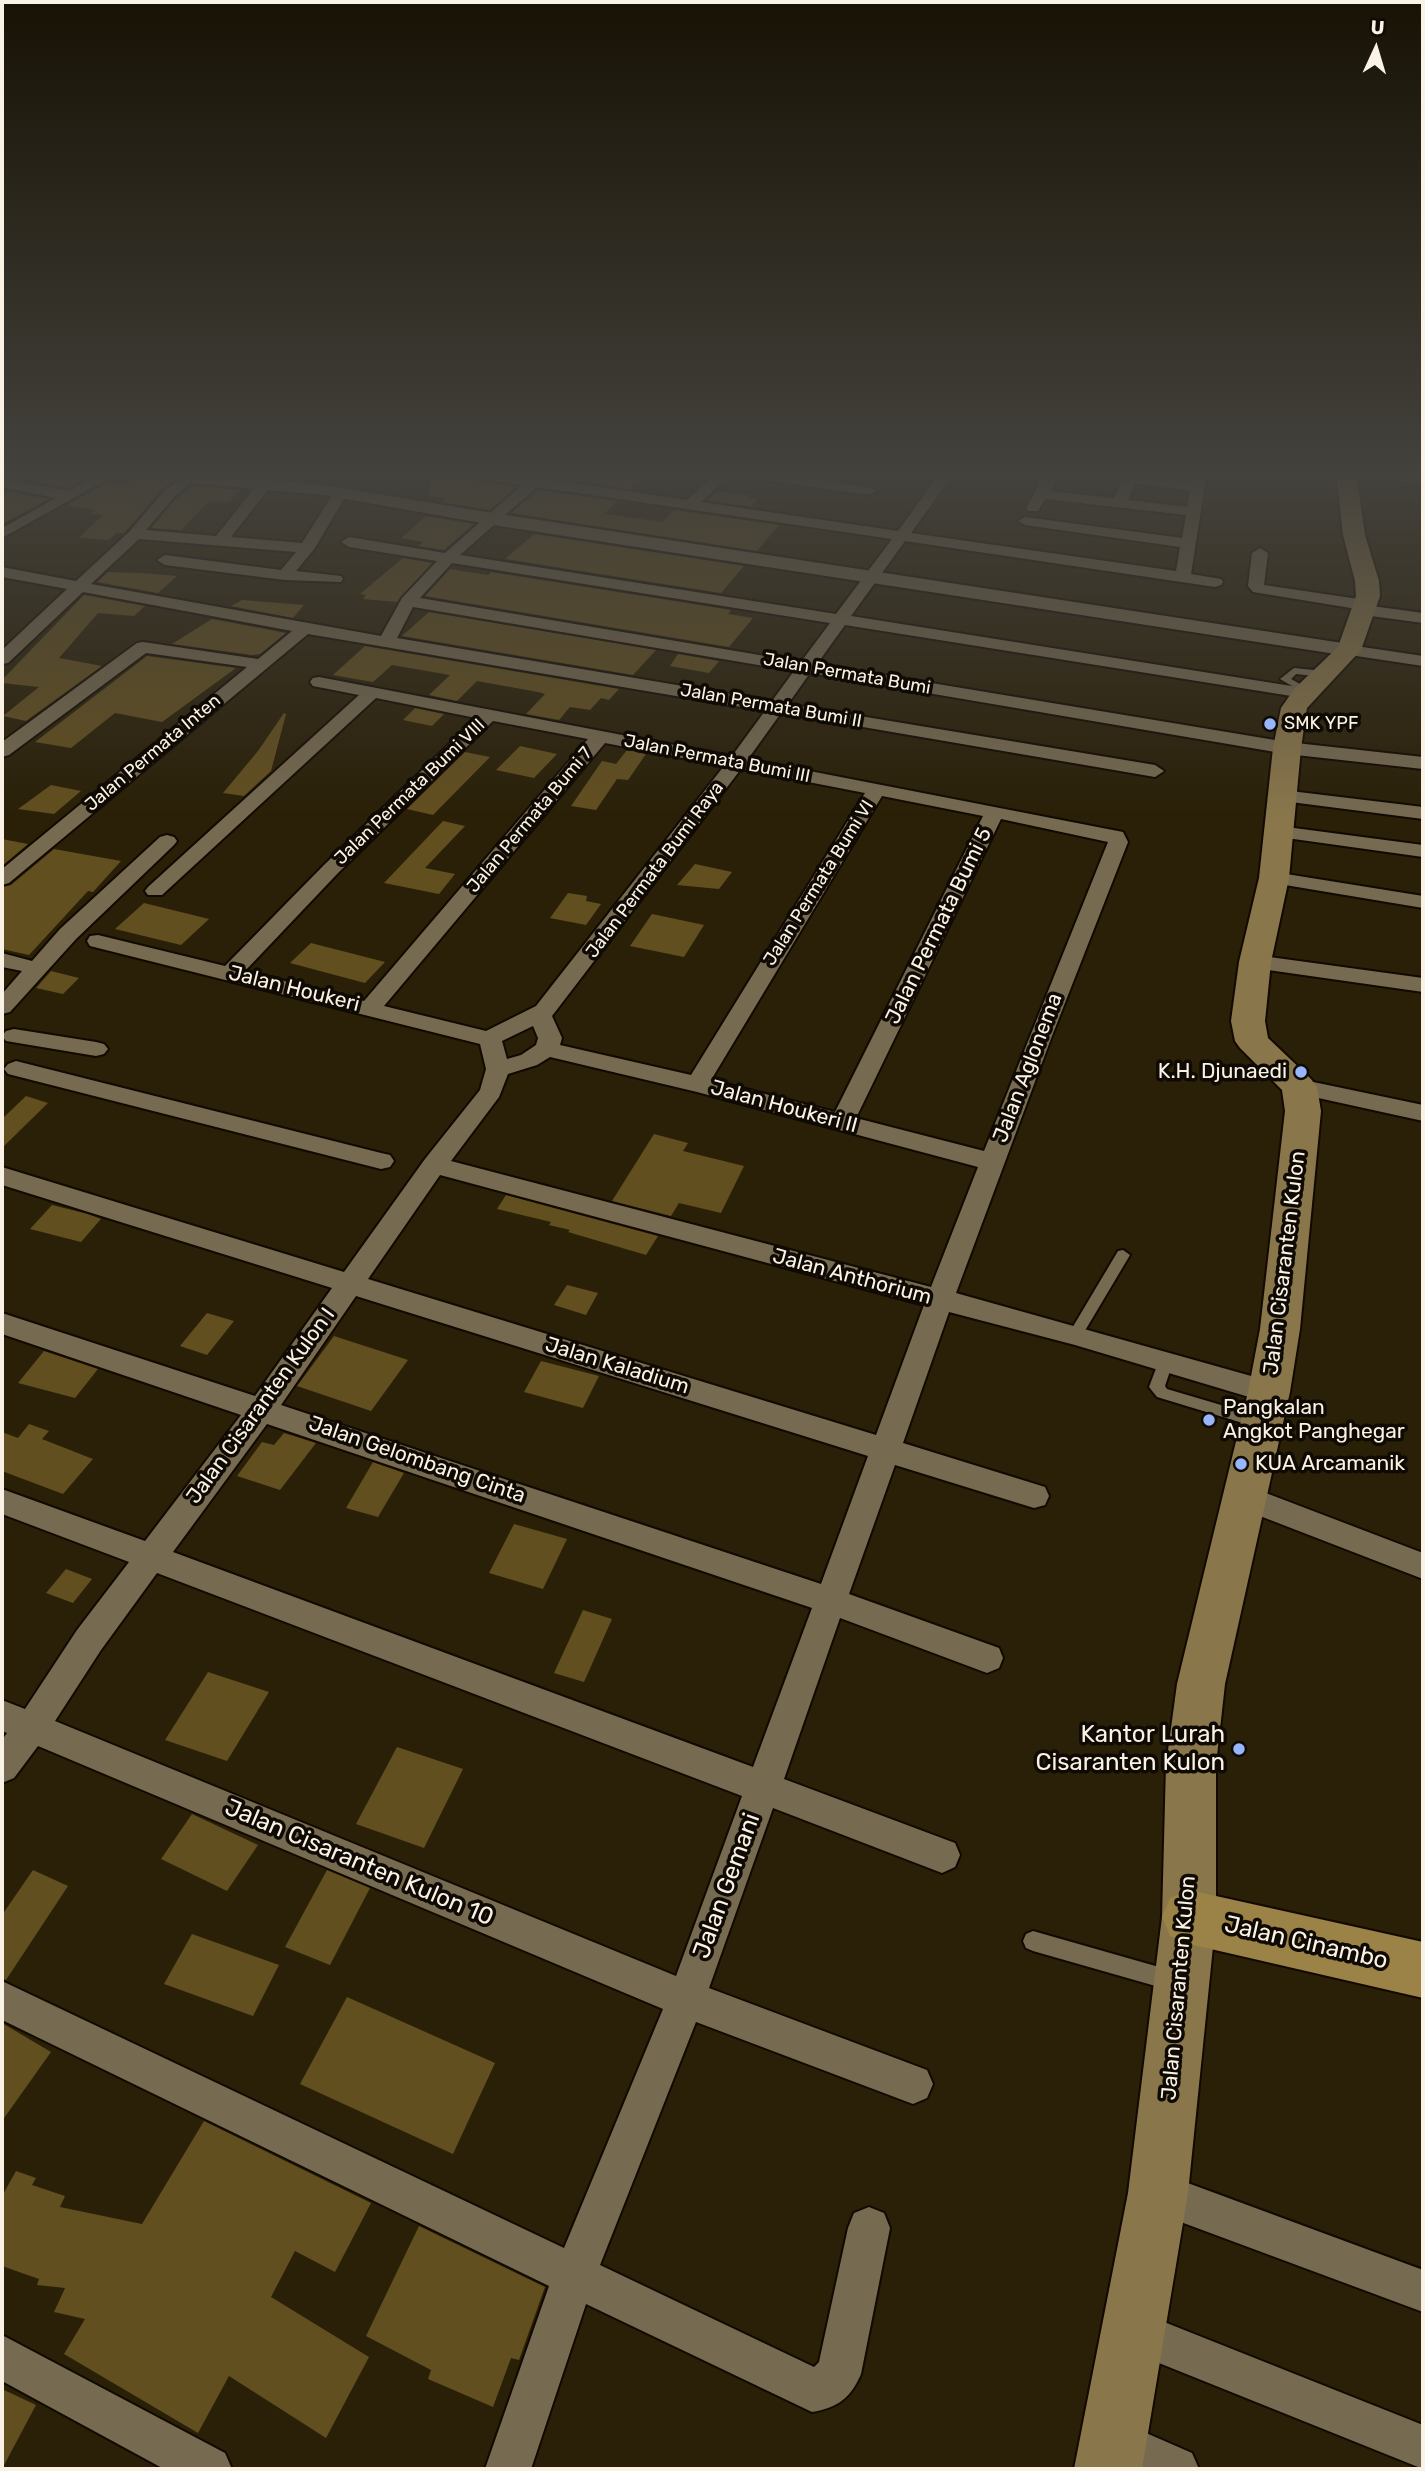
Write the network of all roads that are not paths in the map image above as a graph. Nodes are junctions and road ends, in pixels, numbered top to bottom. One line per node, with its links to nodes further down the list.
1 (78, 587): 16 (street)
2 (92, 587): 13 (street)
3 (421, 587): 9 (street)
4 (637, 587): 12 (street)
5 (864, 587): 12 (street, Jalan Permata Bumi Raya)
6 (945, 587): 15 (street)
7 (1257, 587): 10 (street)
8 (1366, 587): 10 (main road)
9 (408, 601): 14 (street); 19 (street, Jalan Permata Bumi)
10 (1364, 608): 11 (street); 15 (main road)
11 (1423, 618)
12 (841, 619): 19 (street, Jalan Permata Bumi Raya); 21 (street)
13 (305, 628): 14 (street); 18 (street, Jalan Permata Inten)
14 (387, 641): 23 (street, Jalan Permata Bumi II)
15 (1349, 650): 17 (street); 21 (main road)
16 (2, 658)
17 (1423, 661)
18 (259, 664): 27 (street); 41 (street, Jalan Permata Inten)
19 (806, 668): 23 (street, Jalan Permata Bumi Raya); 26 (street, Jalan Permata Bumi)
20 (319, 682): 22 (street, Jalan Permata Bumi III)
21 (1311, 686): 26 (main road)
22 (371, 693): 24 (street, Jalan Permata Bumi III); 42 (street)
23 (777, 707): 28 (street, Jalan Permata Bumi Raya); 30 (street, Jalan Permata Bumi II)
24 (489, 715): 25 (street, Jalan Permata Bumi III); 39 (street, Jalan Permata Bumi VIII)
25 (601, 736): 28 (street, Jalan Permata Bumi III); 52 (street, Jalan Permata Bumi 7)
26 (1287, 748): 29 (street, Jalan Permata Bumi); 32 (main road)
27 (2, 751)
28 (736, 762): 31 (street, Jalan Permata Bumi III); 53 (street, Jalan Permata Bumi Raya)
29 (1423, 764)
30 (1155, 771)
31 (876, 790): 33 (street, Jalan Permata Bumi III); 49 (street, Jalan Permata Bumi VI)
32 (1282, 796): 34 (street); 35 (main road)
33 (993, 813): 36 (street, Jalan Permata Bumi III); 64 (street, Jalan Permata Bumi 5)
34 (1423, 813)
35 (1279, 832): 38 (street); 40 (main road)
36 (1116, 836): 66 (street, Jalan Aglonema)
37 (167, 841): 47 (street)
38 (1423, 851)
39 (331, 869): 48 (street)
40 (1274, 878): 43 (street); 46 (main road)
41 (2, 879)
42 (155, 891)
43 (1423, 902)
44 (98, 941): 48 (street, Jalan Houkeri)
45 (2, 960): 47 (street)
46 (1255, 962): 50 (street); 62 (main road)
47 (39, 969): 51 (street)
48 (230, 974): 52 (street, Jalan Houkeri)
49 (761, 977): 61 (street, Jalan Houkeri II)
50 (1423, 985)
51 (2, 1007)
52 (370, 1008): 55 (street, Jalan Houkeri)
53 (541, 1017): 55 (street); 58 (street)
54 (14, 1036): 56 (street)
55 (490, 1039): 59 (street)
56 (45, 1041): 57 (street); 60 (street)
57 (96, 1049)
58 (547, 1049): 59 (street); 61 (street)
59 (498, 1069): 67 (street, Jalan Cisaranten Kulon I)
60 (9, 1076): 65 (street)
61 (697, 1084): 64 (street, Jalan Houkeri II)
62 (1299, 1087): 63 (street); 74 (main road, Jalan Cisaranten Kulon)
63 (1423, 1112)
64 (842, 1122): 66 (street, Jalan Houkeri II)
65 (381, 1161)
66 (992, 1162): 71 (street, Jalan Aglonema)
67 (434, 1165): 70 (street, Jalan Cisaranten Kulon I); 71 (street, Jalan Anthorium)
68 (2, 1176): 70 (street)
69 (1123, 1255): 73 (lane)
70 (349, 1283): 75 (street, Jalan Cisaranten Kulon I); 76 (street, Jalan Kaladium)
71 (940, 1300): 73 (street, Jalan Anthorium); 76 (street, Jalan Gemani)
72 (2, 1323): 75 (street, Jalan Gelombang Cinta)
73 (1075, 1335): 74 (street, Jalan Anthorium)
74 (1265, 1408): 78 (main road, Jalan Cisaranten Kulon)
75 (262, 1409): 80 (street, Jalan Cisaranten Kulon I); 82 (street, Jalan Gelombang Cinta)
76 (886, 1448): 77 (street); 82 (street, Jalan Gemani)
77 (1034, 1496)
78 (1245, 1497): 81 (street); 88 (main road, Jalan Cisaranten Kulon)
79 (2, 1501): 80 (street)
80 (150, 1559): 84 (street, Jalan Cisaranten Kulon I); 86 (street)
81 (1422, 1566)
82 (831, 1601): 83 (street, Jalan Gelombang Cinta); 86 (street, Jalan Gemani)
83 (987, 1658)
84 (17, 1721): 85 (street, Jalan Cisaranten Kulon I); 92 (street, Jalan Cisaranten Kulon 10)
85 (2, 1767)
86 (763, 1787): 87 (street); 92 (street, Jalan Gemani)
87 (942, 1855)
88 (1189, 1917): 90 (main road, Jalan Cinambo); 91 (main road, Jalan Cisaranten Kulon)
89 (1033, 1941): 91 (lane)
90 (1423, 1970)
91 (1181, 1983): 95 (main road, Jalan Cisaranten Kulon)
92 (686, 1999): 94 (street); 97 (street, Jalan Gemani)
93 (2, 2000): 97 (street)
94 (914, 2084)
95 (1158, 2193): 98 (street); 99 (main road, Jalan Cisaranten Kulon)
96 (869, 2228): 97 (street)
97 (575, 2274): 104 (street, Jalan Gemani)
98 (1423, 2291)
99 (1135, 2332): 101 (street); 102 (main road, Jalan Cisaranten Kulon)
100 (2, 2357): 103 (street)
101 (1423, 2448)
102 (1111, 2456): 105 (street)
103 (209, 2469)
104 (508, 2469)
105 (1176, 2469)

